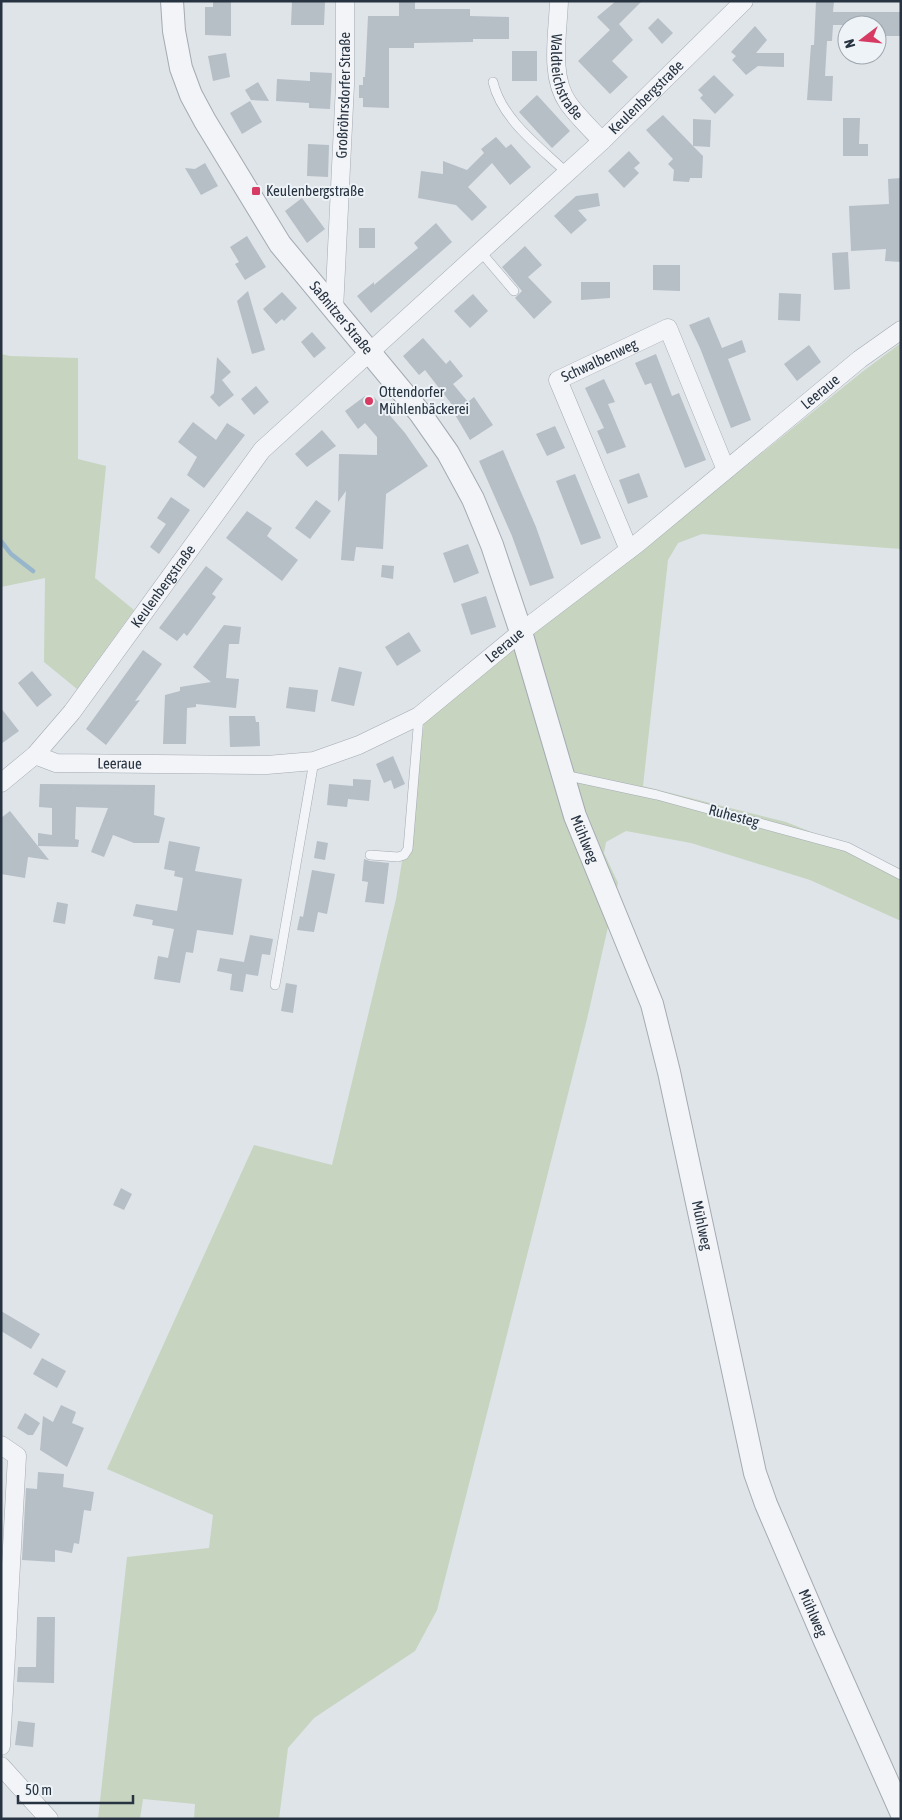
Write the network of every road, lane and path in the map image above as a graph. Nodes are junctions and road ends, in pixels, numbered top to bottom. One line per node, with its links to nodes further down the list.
1 (172, 1): 10 (street, Saßnitzer Straße)
2 (346, 1): 10 (street, Großröhrsdorfer Straße)
3 (558, 1): 6 (street, Waldteichstraße)
4 (744, 1): 6 (street, Keulenbergstraße)
5 (493, 82): 7 (lane)
6 (602, 141): 7 (street, Keulenbergstraße)
7 (567, 173): 8 (street, Keulenbergstraße)
8 (480, 251): 9 (lane); 12 (street, Keulenbergstraße)
9 (514, 291)
10 (334, 310): 12 (street, Saßnitzer Straße)
11 (901, 330): 13 (street, Leeraue)
12 (369, 352): 15 (street, Saßnitzer Straße); 17 (street, Keulenbergstraße)
13 (726, 470): 14 (street, Leeraue); 14 (street, Schwalbenweg)
14 (629, 550): 15 (street, Leeraue)
15 (521, 632): 16 (street, Leeraue); 19 (street, Mühlweg)
16 (419, 716): 18 (street, Leeraue); 21 (lane)
17 (35, 755): 18 (street, Leeraue); 20 (street, Keulenbergstraße)
18 (314, 761): 23 (lane)
19 (562, 774): 22 (lane, Ruhesteg); 27 (street, Mühlweg)
20 (1, 783)
21 (370, 856)
22 (901, 875)
23 (275, 985)
24 (1, 1446): 25 (street)
25 (1, 1746)
26 (1, 1766): 28 (street)
27 (901, 1812)
28 (49, 1819)

